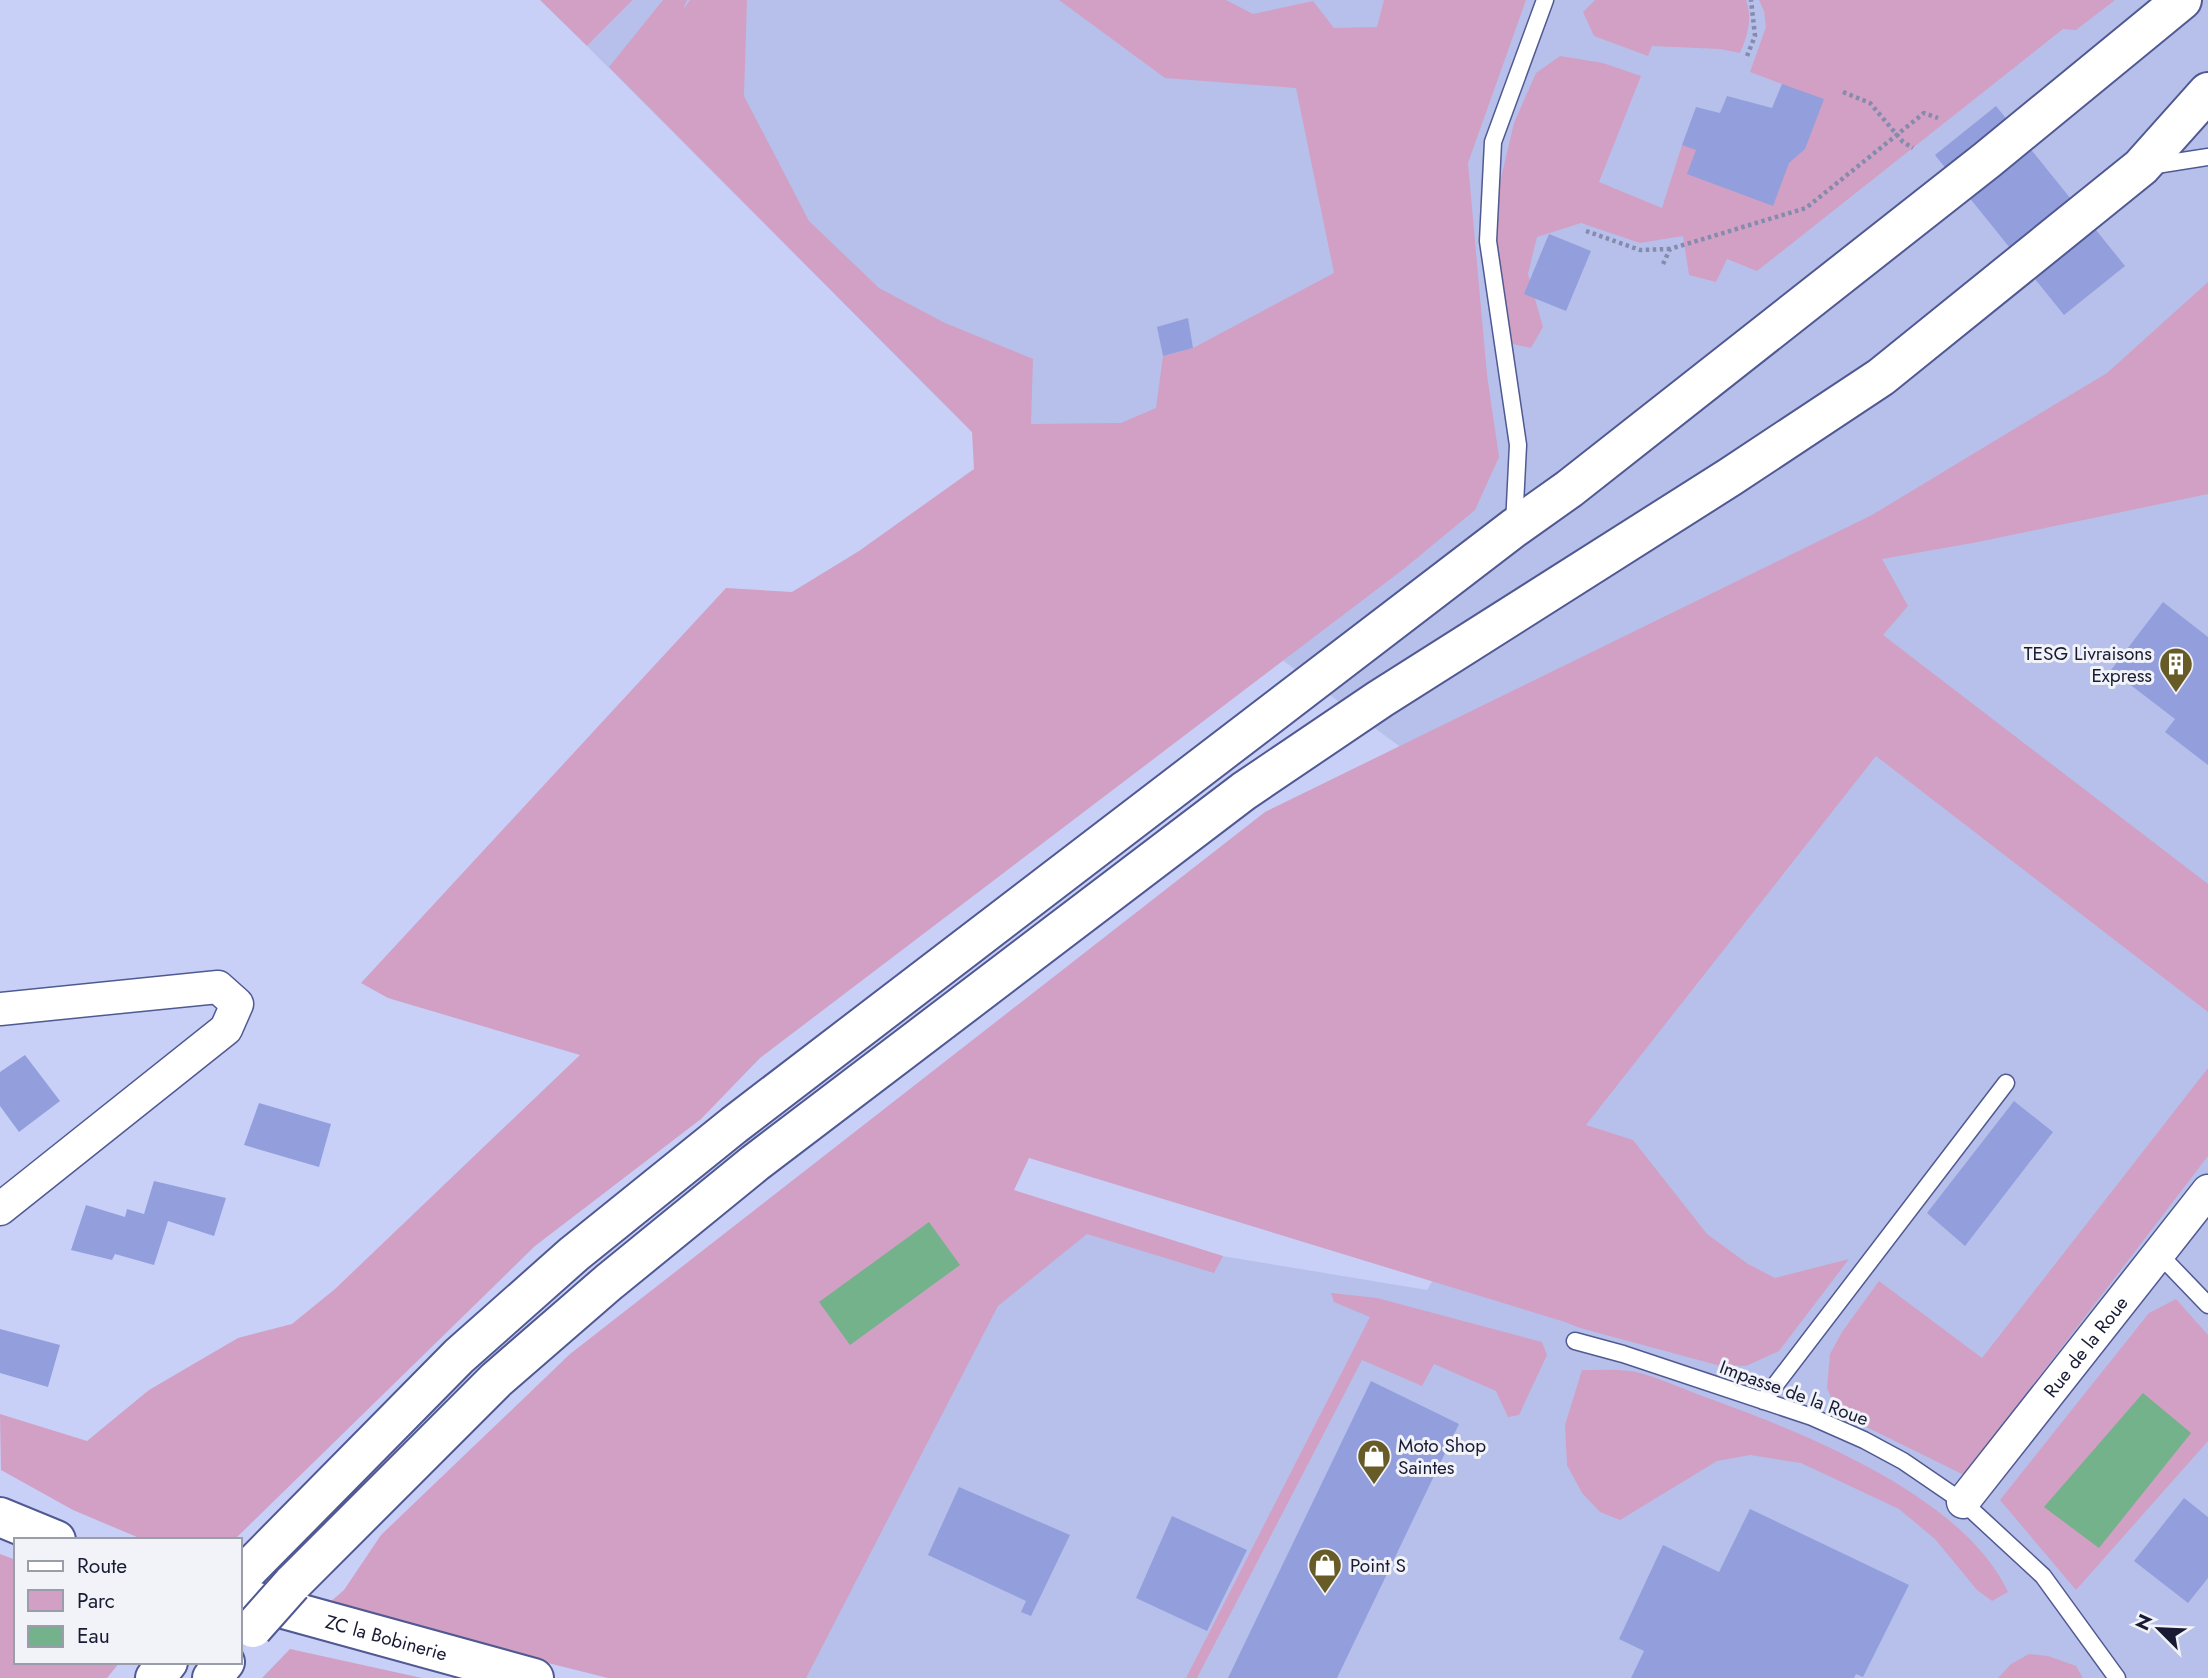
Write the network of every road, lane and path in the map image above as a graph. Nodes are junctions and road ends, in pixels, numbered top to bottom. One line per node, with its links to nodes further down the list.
1 (1545, 0): 15 (lane)
2 (1751, 0): 4 (path)
3 (2182, 0): 15 (main road)
4 (1747, 55)
5 (1843, 92): 8 (path)
6 (2208, 92): 11 (main road)
7 (1938, 118): 8 (path)
8 (1897, 135): 9 (path); 13 (path)
9 (1913, 148)
10 (2208, 157): 11 (lane)
11 (2141, 167): 27 (main road, bridge)
12 (1586, 231): 13 (path)
13 (1671, 248): 14 (path)
14 (1663, 264)
15 (1514, 528): 27 (main road)
16 (0, 1009): 19 (street)
17 (2006, 1083): 23 (lane)
18 (2208, 1191): 20 (street, Rue de la Roue)
19 (0, 1209)
20 (2159, 1254): 21 (lane); 24 (street, Rue de la Roue)
21 (2208, 1305)
22 (1575, 1341): 23 (lane, Impasse de la Roue)
23 (1763, 1401): 24 (lane, Impasse de la Roue)
24 (1963, 1502): 33 (lane, Impasse de la Roue)
25 (0, 1517): 26 (main road)
26 (51, 1538)
27 (244, 1603): 32 (main road, ZC la Bobinerie)
28 (166, 1664): 30 (main road)
29 (223, 1664): 31 (main road)
30 (155, 1678)
31 (212, 1678)
32 (534, 1678)
33 (2117, 1678)

